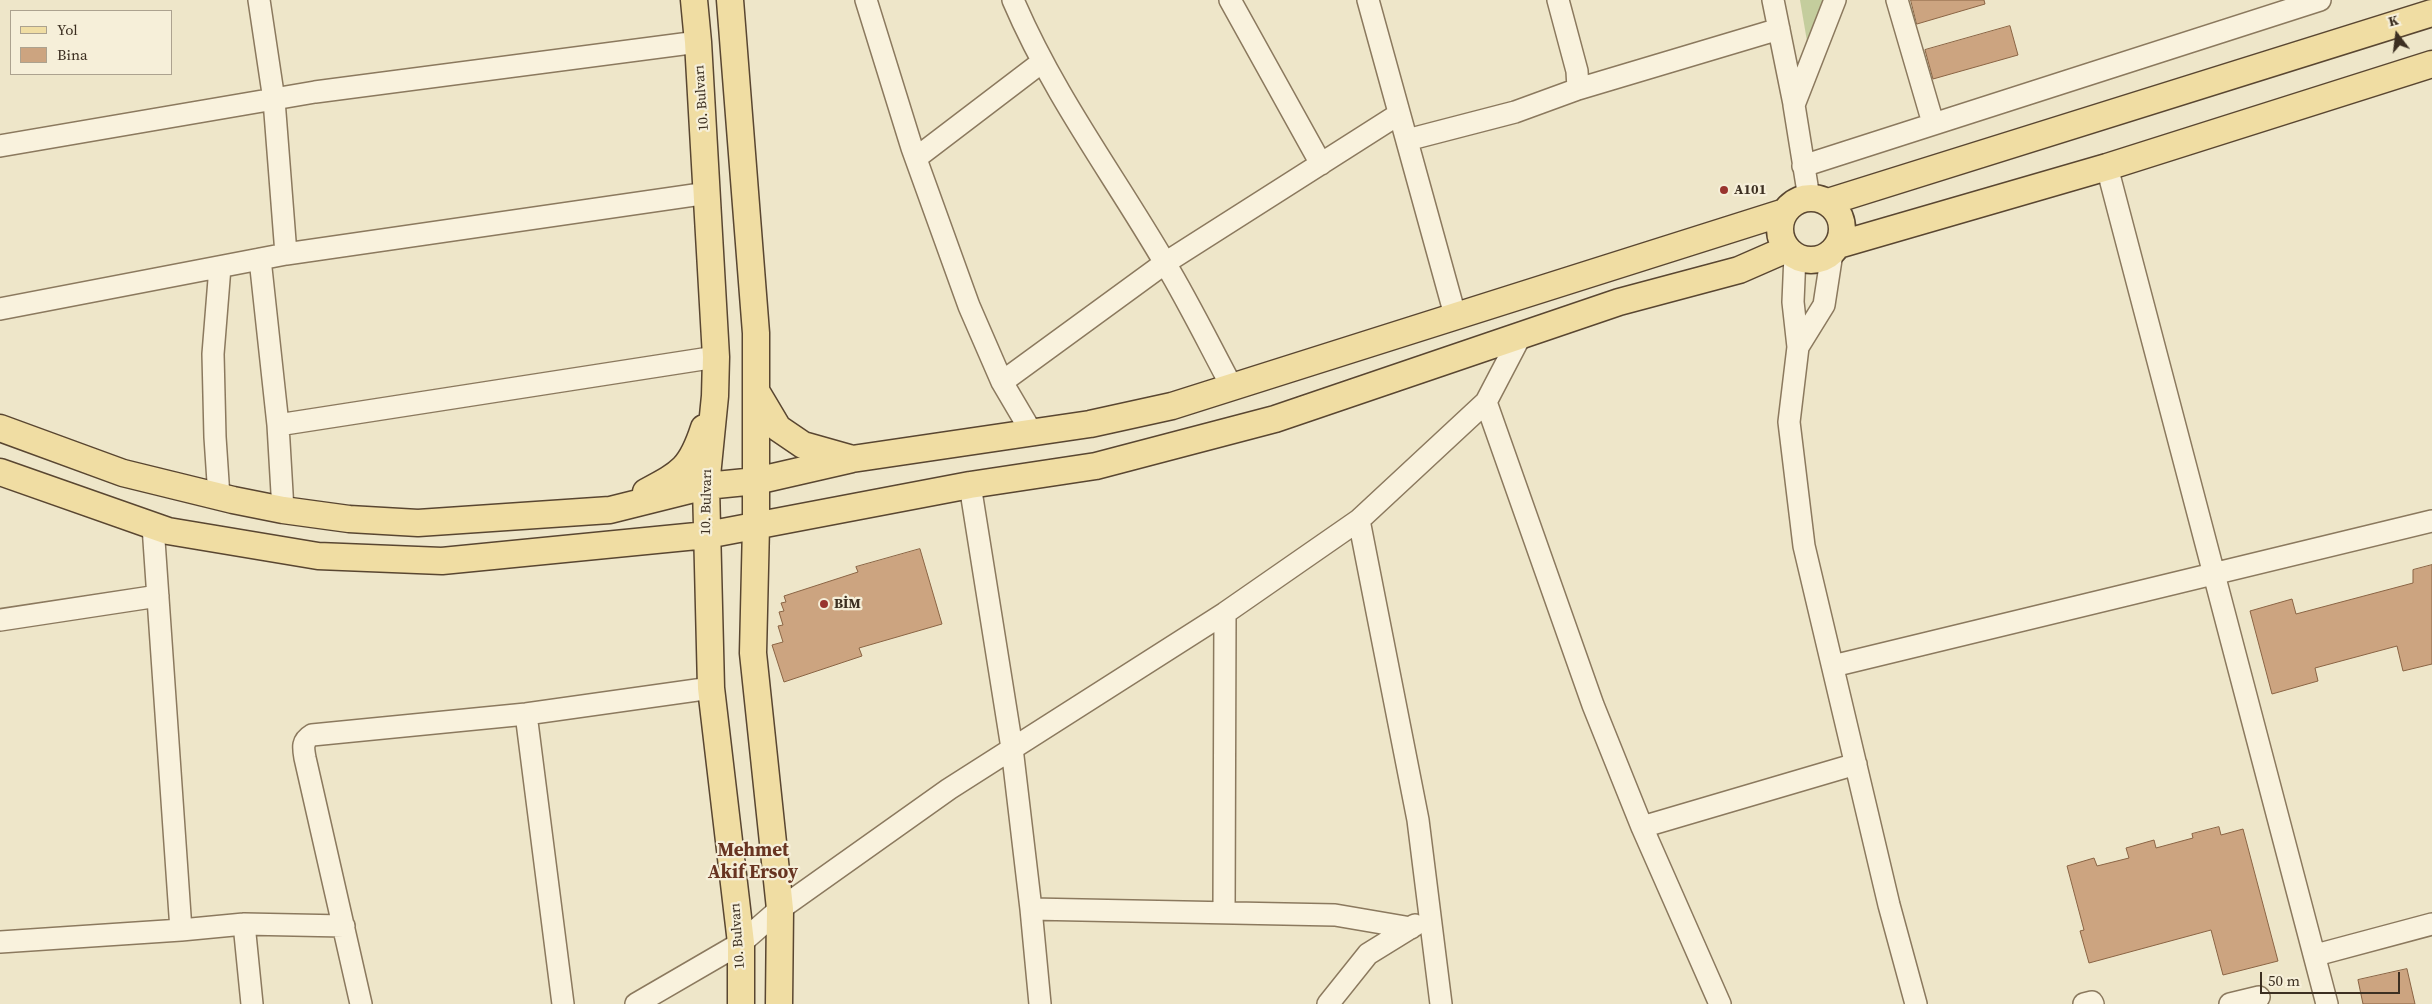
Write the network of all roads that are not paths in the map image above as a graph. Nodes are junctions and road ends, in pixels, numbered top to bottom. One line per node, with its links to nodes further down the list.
1 (259, 0): 19 (street)
2 (694, 0): 15 (main road, 10. Bulvarı)
3 (730, 0): 45 (main road)
4 (866, 0): 25 (street)
5 (1013, 0): 16 (street)
6 (1230, 0): 26 (street)
7 (1368, 0): 21 (street)
8 (1558, 0): 18 (street)
9 (1773, 0): 14 (street)
10 (1835, 0): 20 (street)
11 (1897, 0): 22 (street)
12 (2320, 0): 22 (street)
13 (2432, 12): 30 (main road)
14 (1780, 29): 18 (street); 20 (street)
15 (698, 42): 19 (street); 29 (main road, 10. Bulvarı)
16 (1042, 62): 25 (street); 36 (street)
17 (2432, 64): 28 (main road)
18 (1578, 89): 23 (street)
19 (274, 100): 24 (street); 34 (street)
20 (1794, 104): 27 (street)
21 (1400, 114): 23 (street); 26 (street)
22 (1933, 123): 27 (street)
23 (1407, 140): 39 (street)
24 (0, 146)
25 (916, 158): 43 (street)
26 (1321, 164): 36 (street)
27 (1803, 166): 30 (street)
28 (2108, 166): 32 (main road); 64 (street)
29 (708, 193): 34 (street); 42 (main road, 10. Bulvarı)
30 (1819, 200): 31 (main road); 32 (main road)
31 (1785, 212): 33 (main road); 39 (main road)
32 (1835, 249): 33 (main road); 41 (street)
33 (1791, 252): 40 (main road); 41 (street)
34 (286, 254): 35 (street)
35 (260, 259): 37 (street); 48 (street)
36 (1166, 263): 43 (street); 44 (street)
37 (220, 267): 38 (street); 56 (street)
38 (0, 309)
39 (1455, 316): 44 (main road)
40 (1521, 335): 47 (street); 54 (main road)
41 (1798, 347): 68 (street)
42 (716, 357): 46 (main road, 10. Bulvarı); 48 (street)
43 (1002, 382): 50 (street)
44 (1232, 387): 50 (main road)
45 (756, 390): 51 (main road); 53 (main road)
46 (715, 396): 55 (main road, 10. Bulvarı); 58 (main road)
47 (1486, 402): 59 (street); 73 (street)
48 (278, 425): 57 (street)
49 (0, 428): 56 (main road)
50 (1032, 433): 51 (main road)
51 (852, 459): 53 (main road)
52 (0, 472): 61 (main road)
53 (756, 481): 55 (main road); 62 (main road)
54 (970, 485): 62 (main road); 71 (street)
55 (706, 486): 58 (main road); 63 (main road, 10. Bulvarı)
56 (219, 497): 57 (main road)
57 (283, 510): 58 (main road)
58 (610, 510)
59 (1359, 520): 66 (street); 77 (street)
60 (2432, 521): 64 (street)
61 (153, 526): 63 (main road); 65 (street)
62 (756, 526): 63 (main road); 75 (main road)
63 (707, 535): 69 (main road, 10. Bulvarı)
64 (2216, 575): 68 (street); 85 (street)
65 (158, 596): 67 (street); 82 (street)
66 (1224, 614): 71 (street); 76 (street)
67 (0, 620)
68 (1833, 666): 72 (street)
69 (711, 688): 70 (street); 84 (main road, 10. Bulvarı)
70 (526, 714): 80 (street); 89 (street)
71 (1012, 748): 74 (street); 75 (street)
72 (1856, 764): 73 (street); 97 (street)
73 (1642, 827): 96 (street)
74 (1032, 908): 76 (street); 93 (street)
75 (780, 909): 84 (street); 92 (main road)
76 (1224, 913): 81 (street)
77 (1430, 917): 81 (street); 95 (street)
78 (244, 924): 80 (street); 82 (street); 87 (street)
79 (2432, 924): 85 (street)
80 (344, 926): 88 (street)
81 (1410, 928): 94 (street)
82 (181, 930): 83 (street)
83 (0, 942)
84 (741, 943): 90 (street); 91 (main road, 10. Bulvarı)
85 (2316, 956): 101 (street)
86 (2259, 997): 100 (street)
87 (252, 1004)
88 (361, 1004)
89 (563, 1004)
90 (636, 1004)
91 (741, 1004)
92 (779, 1004)
93 (1040, 1004)
94 (1328, 1004)
95 (1441, 1004)
96 (1720, 1004)
97 (1916, 1004)
98 (2084, 1004): 99 (street)
99 (2093, 1004)
100 (2230, 1004)
101 (2327, 1004)

